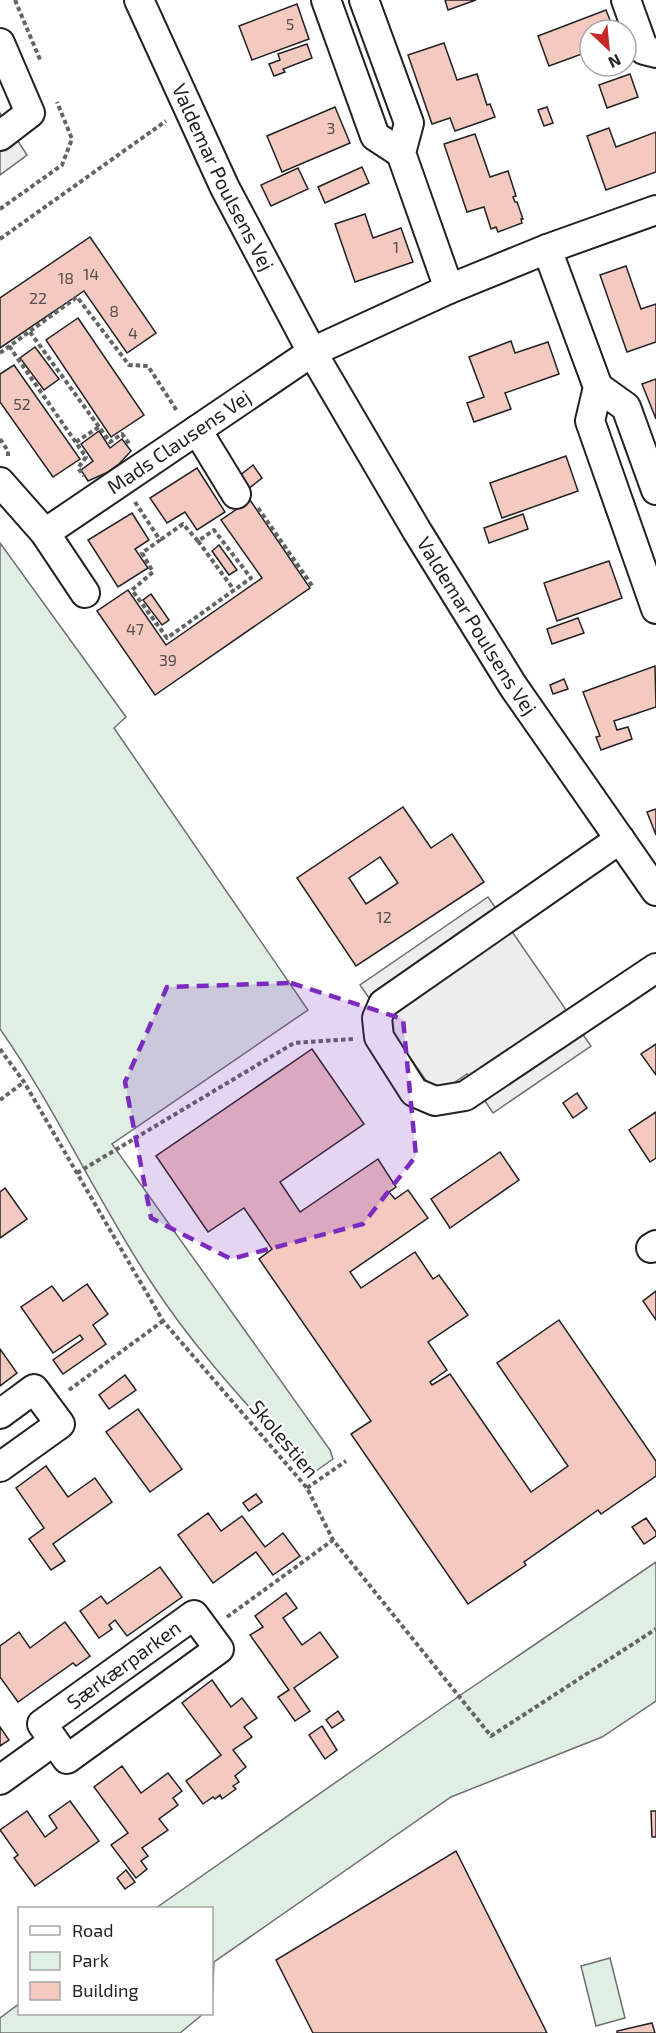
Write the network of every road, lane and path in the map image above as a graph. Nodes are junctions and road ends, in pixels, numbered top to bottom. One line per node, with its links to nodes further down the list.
1 (139, 0): 7 (street, Valdemar Poulsens Vej)
2 (326, 0): 9 (street)
3 (364, 0): 9 (street)
4 (626, 0): 6 (street)
5 (0, 43): 8 (street)
6 (656, 53)
7 (186, 106): 11 (path); 16 (street, Valdemar Poulsens Vej)
8 (0, 136)
9 (401, 153): 13 (street)
10 (656, 210): 12 (street)
11 (0, 239)
12 (547, 249): 13 (street); 18 (street)
13 (449, 289): 16 (street)
14 (30, 332): 15 (path); 19 (path); 20 (path)
15 (9, 346): 17 (path); 21 (path)
16 (312, 351): 20 (street, Mads Clausens Vej); 34 (street, Valdemar Poulsens Vej)
17 (0, 353)
18 (598, 387): 24 (street); 33 (street)
19 (99, 427): 21 (path); 22 (path)
20 (194, 432): 22 (street, Mads Clausens Vej); 25 (street)
21 (76, 442): 26 (path)
22 (133, 473): 26 (street, Mads Clausens Vej); 28 (path)
23 (0, 482): 27 (street)
24 (656, 490)
25 (236, 494): 30 (path)
26 (98, 497): 27 (street, Mads Clausens Vej)
27 (45, 533): 32 (street)
28 (160, 540): 29 (path); 31 (path)
29 (198, 541): 31 (path); 31 (path)
30 (313, 587)
31 (234, 590)
32 (85, 593)
33 (656, 609)
34 (620, 839): 35 (street, Valdemar Poulsens Vej); 37 (street)
35 (656, 891)
36 (656, 968): 37 (street)
37 (379, 1037): 41 (path)
38 (0, 1049): 39 (path, Skolestien)
39 (24, 1082): 40 (path); 41 (path, Skolestien)
40 (0, 1100)
41 (77, 1173): 42 (path, Skolestien)
42 (163, 1321): 43 (path); 47 (path, Skolestien)
43 (47, 1406): 44 (street); 46 (street)
44 (0, 1414)
45 (346, 1461): 47 (path)
46 (0, 1467)
47 (307, 1488): 48 (path, Skolestien)
48 (333, 1540): 49 (path, Skolestien); 50 (path)
49 (656, 1629)
50 (207, 1632): 51 (street, Særkærparken); 51 (street, Særkærparken)
51 (54, 1742): 52 (street)
52 (0, 1780)

